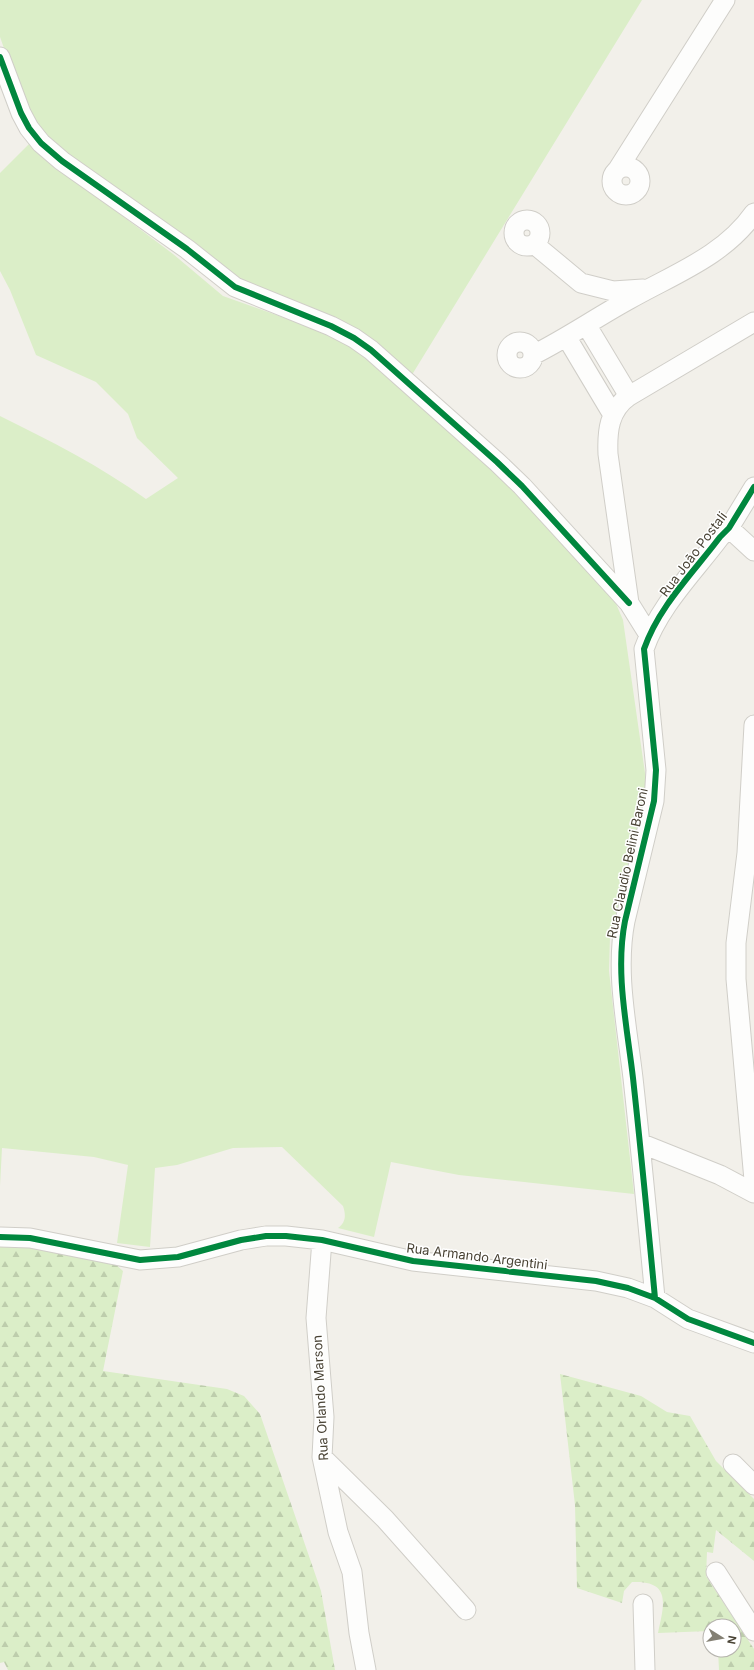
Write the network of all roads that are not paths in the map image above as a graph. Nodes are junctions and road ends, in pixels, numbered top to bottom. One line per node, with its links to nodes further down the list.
1 (725, 0): 3 (street)
2 (0, 57): 17 (street)
3 (618, 169)
4 (754, 213): 7 (street)
5 (534, 244): 6 (street)
6 (581, 282): 7 (street); 9 (street)
7 (650, 288): 9 (street)
8 (754, 322): 12 (street)
9 (592, 323): 10 (street); 12 (street)
10 (567, 338): 11 (street); 13 (street)
11 (533, 355)
12 (629, 396): 13 (street)
13 (613, 415): 17 (street)
14 (754, 487): 15 (street, Rua João Postali)
15 (729, 528): 16 (street); 18 (street, Rua João Postali)
16 (754, 551)
17 (629, 603): 18 (street)
18 (649, 635): 20 (street, Rua Claudio Belini Baroni)
19 (754, 725): 21 (street)
20 (640, 1143): 22 (street); 25 (street, Rua Claudio Belini Baroni)
21 (754, 1180)
22 (754, 1193)
23 (0, 1237): 24 (street, Rua Armando Argentini)
24 (322, 1240): 26 (street, Rua Armando Argentini); 29 (street, Rua Orlando Marson)
25 (652, 1263): 26 (street); 27 (street, Rua Claudio Belini Baroni)
26 (628, 1288): 27 (street, Rua Armando Argentini)
27 (655, 1298): 28 (street, Rua Armando Argentini)
28 (754, 1344)
29 (322, 1458): 34 (street); 36 (street, Rua Orlando Marson)
30 (733, 1464): 31 (street)
31 (754, 1484)
32 (716, 1572): 35 (street)
33 (643, 1604): 37 (street)
34 (466, 1610)
35 (754, 1630)
36 (366, 1670)
37 (645, 1670)

